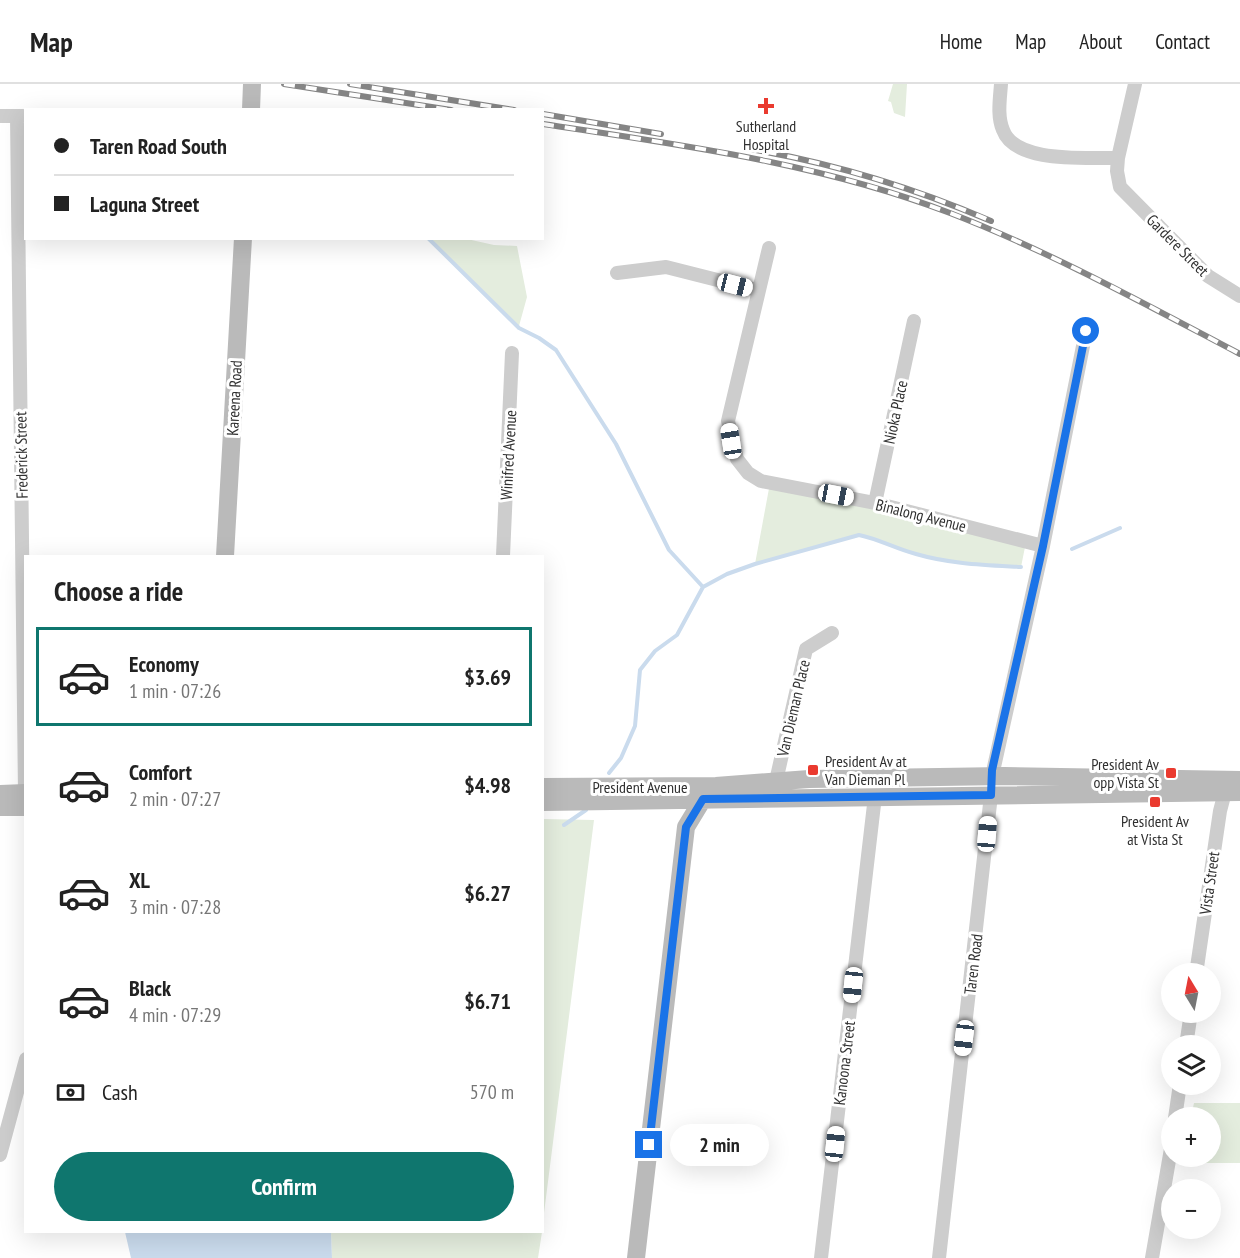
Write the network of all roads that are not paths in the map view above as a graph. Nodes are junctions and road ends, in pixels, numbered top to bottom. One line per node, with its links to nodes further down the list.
1 (252, 84): 4 (main road)
2 (1001, 84): 7 (street)
3 (1135, 84): 7 (street)
4 (251, 108)
5 (0, 116): 6 (street)
6 (21, 116): 20 (street, Frederick Street)
7 (1118, 159): 12 (street, Gardere Street)
8 (243, 240): 18 (main road, Kareena Road)
9 (769, 248): 11 (street, Binalong Avenue)
10 (617, 273): 11 (street)
11 (757, 290): 16 (street, Binalong Avenue)
12 (1240, 296)
13 (914, 321): 16 (street, Nioka Place)
14 (1086, 331): 17 (street)
15 (512, 353): 19 (street, Winifred Avenue)
16 (875, 503): 17 (street, Binalong Avenue)
17 (1043, 546): 22 (street)
18 (225, 555)
19 (503, 555)
20 (24, 624)
21 (832, 633): 25 (street, Van Dieman Place)
22 (992, 776): 23 (main road, President Avenue); 25 (main road, President Avenue); 29 (main road, Taren Road)
23 (1240, 780)
24 (544, 787): 25 (main road, President Avenue)
25 (775, 789): 30 (main road, President Avenue); 32 (main road, President Avenue)
26 (1233, 792): 29 (main road, President Avenue); 37 (street, Vista Street)
27 (24, 793): 28 (main road)
28 (0, 794)
29 (991, 795): 30 (main road, President Avenue); 43 (street, Taren Road)
30 (875, 796): 42 (street, Kanoona Street)
31 (665, 799): 32 (main road, President Avenue); 33 (main road, President Avenue); 36 (main road)
32 (703, 799): 36 (main road)
33 (544, 802)
34 (0, 807): 35 (main road)
35 (24, 807)
36 (686, 827): 41 (main road)
37 (1198, 963)
38 (24, 1066): 39 (street)
39 (0, 1155)
40 (1168, 1167): 44 (street)
41 (636, 1258)
42 (822, 1258)
43 (939, 1258)
44 (1152, 1258)

